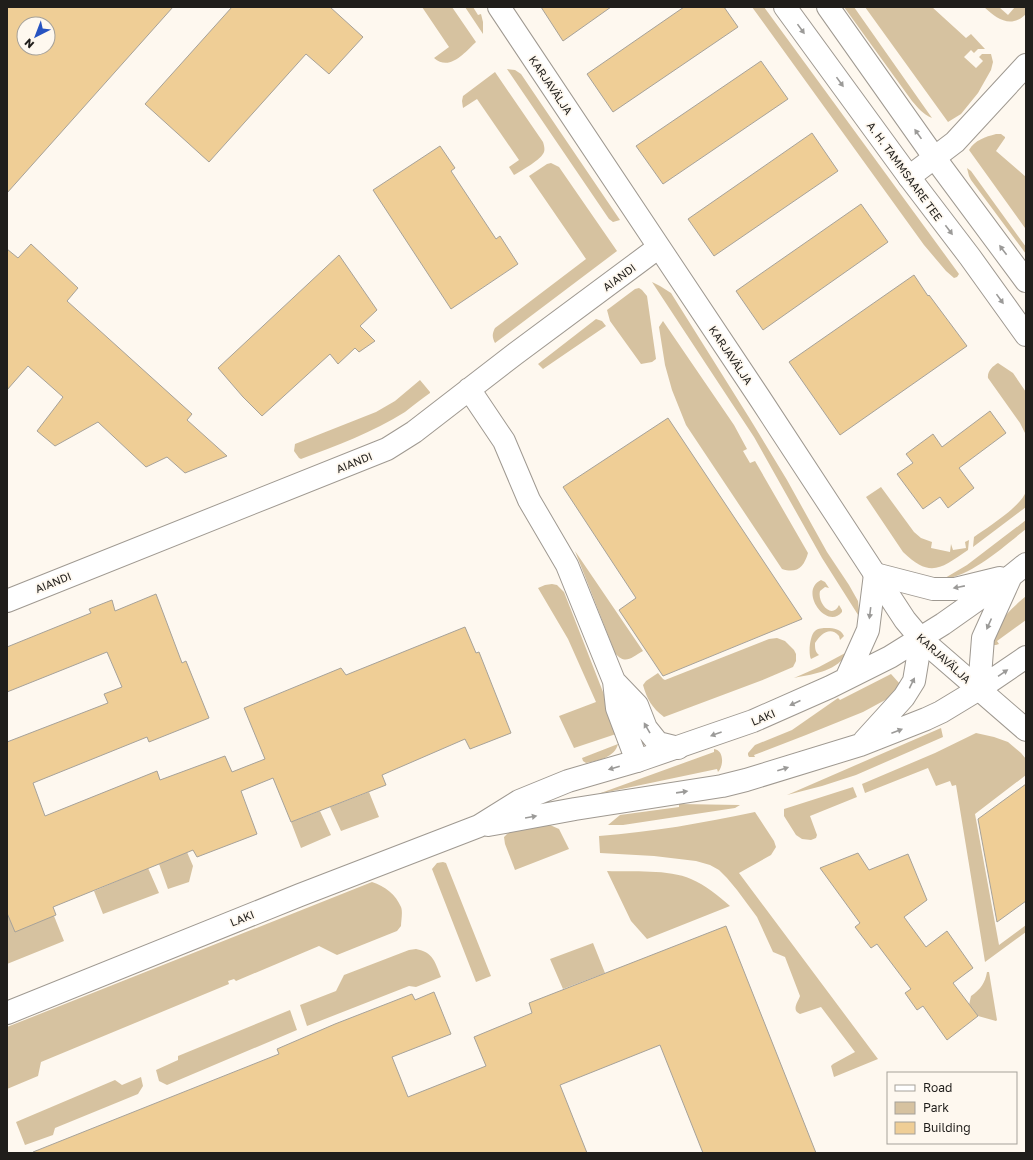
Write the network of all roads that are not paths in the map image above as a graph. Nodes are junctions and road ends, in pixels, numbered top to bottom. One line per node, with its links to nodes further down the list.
1 (499, 7): 7 (street, KARJAVÄLJA)
2 (785, 7): 6 (street, A. H. TAMMSAARE TEE, one-way to 6)
3 (828, 7): 5 (street, one-way to 3)
4 (1026, 65): 5 (street)
5 (934, 157): 6 (street); 8 (street, one-way to 5)
6 (909, 177): 9 (street, A. H. TAMMSAARE TEE, one-way to 9)
7 (659, 247): 10 (street, AIANDI); 12 (street, KARJAVÄLJA)
8 (1026, 281)
9 (1024, 331)
10 (469, 389): 13 (street, AIANDI); 17 (street)
11 (1019, 570): 12 (street, one-way to 12); 14 (street, LAKI); 18 (street, one-way to 18)
12 (875, 574): 14 (street, KARJAVÄLJA); 16 (street, one-way to 16)
13 (7, 601)
14 (921, 639): 16 (street, LAKI); 18 (street, KARJAVÄLJA); 20 (street, one-way to 14)
15 (1026, 657): 18 (street, LAKI, one-way to 15)
16 (846, 679): 21 (street, LAKI, one-way to 21)
17 (614, 681): 21 (street, one-way to 17); 22 (street)
18 (979, 689): 19 (street, KARJAVÄLJA); 20 (street, LAKI, one-way to 18)
19 (1026, 730)
20 (860, 745): 23 (street, LAKI, one-way to 20)
21 (678, 748): 22 (street, LAKI)
22 (637, 761): 23 (street, LAKI, one-way to 23)
23 (479, 826): 24 (street, LAKI)
24 (7, 1013)

